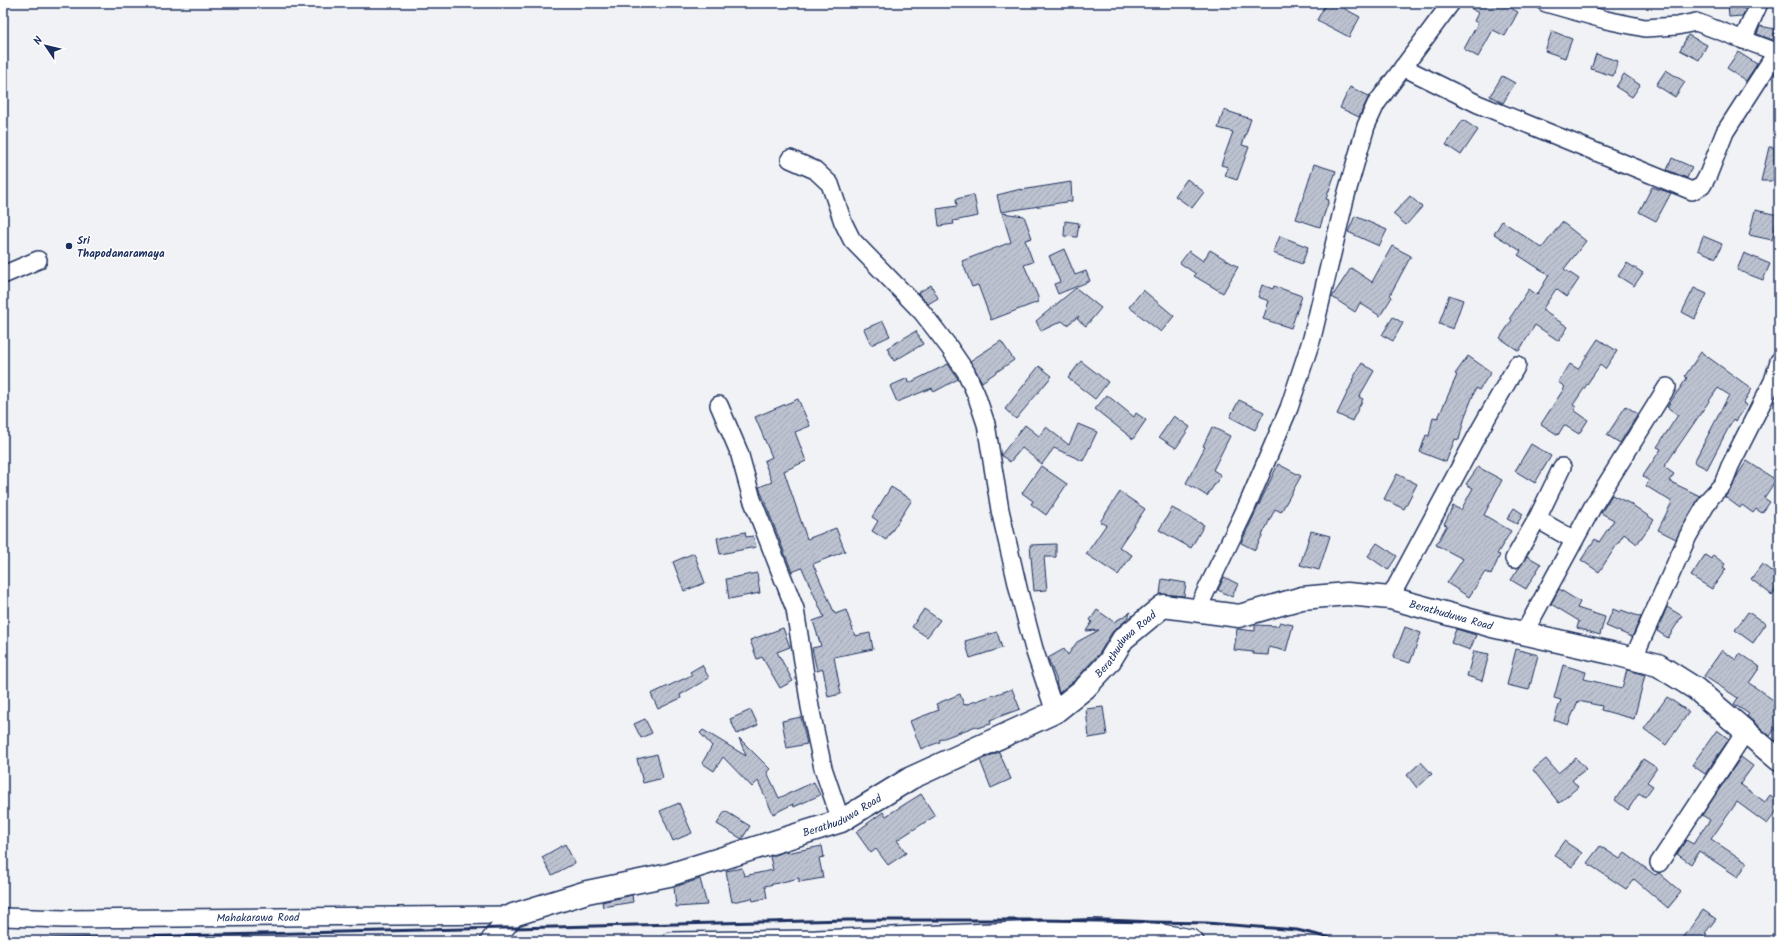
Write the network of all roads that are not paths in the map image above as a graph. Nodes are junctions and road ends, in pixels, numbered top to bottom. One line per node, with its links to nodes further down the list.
1 (1451, 3): 6 (street)
2 (1546, 3): 4 (street)
3 (1759, 3): 4 (street)
4 (1743, 40): 5 (street)
5 (1778, 53): 6 (street)
6 (1403, 67): 19 (street)
7 (790, 159): 22 (street)
8 (38, 260): 9 (street)
9 (3, 274)
10 (1779, 361): 21 (street)
11 (1517, 365): 18 (street)
12 (1667, 387): 16 (street)
13 (719, 405): 25 (street)
14 (1562, 467): 15 (street)
15 (1537, 519): 16 (street); 17 (street)
16 (1574, 540): 20 (street)
17 (1514, 559)
18 (1390, 598): 19 (street, Berathuduwa Road); 20 (street, Berathuduwa Road)
19 (1197, 610): 22 (street, Berathuduwa Road)
20 (1524, 634): 21 (street, Berathuduwa Road)
21 (1633, 659): 23 (street, Berathuduwa Road)
22 (1054, 712): 25 (street, Berathuduwa Road)
23 (1746, 731): 24 (street, Berathuduwa Road); 26 (street)
24 (1779, 760)
25 (841, 821): 27 (street, Berathuduwa Road)
26 (1659, 862)
27 (513, 915): 28 (street, Mahakarawa Road); 29 (street)
28 (3, 917)
29 (492, 941)
30 (671, 941): 31 (street)
31 (1195, 941)

